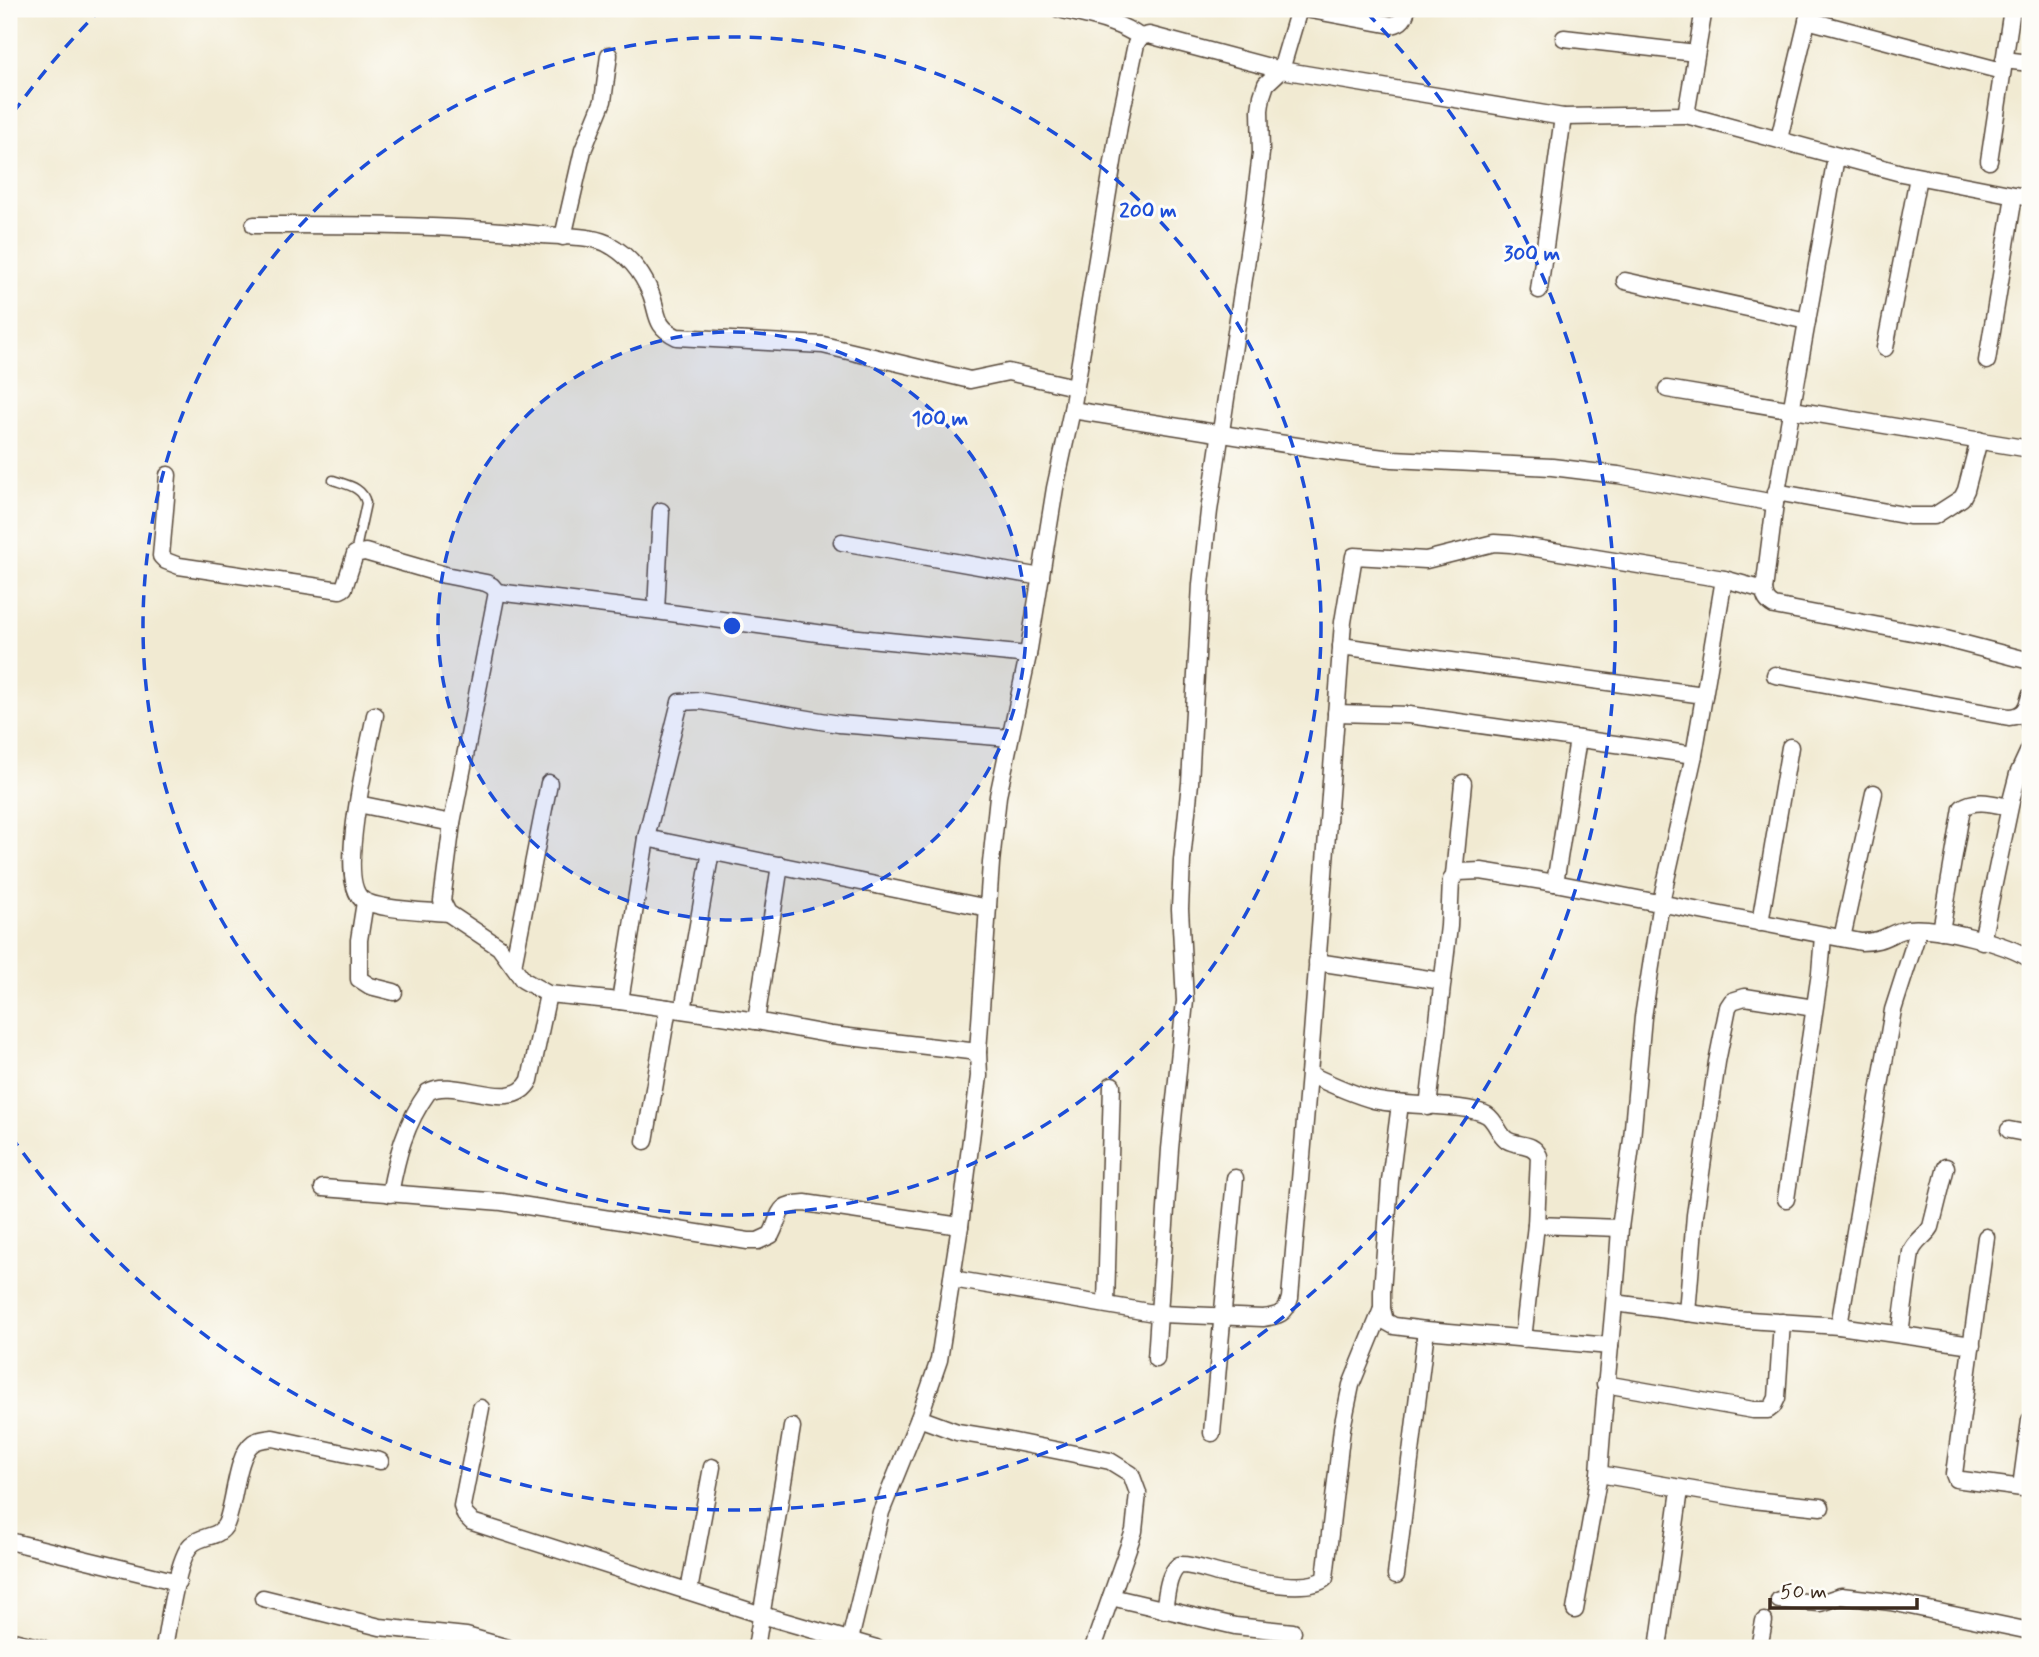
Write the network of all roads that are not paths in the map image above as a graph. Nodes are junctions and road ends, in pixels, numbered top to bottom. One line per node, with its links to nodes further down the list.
1 (1059, 9): 7 (street)
2 (1299, 9): 15 (street)
3 (1305, 9): 4 (street)
4 (1407, 9)
5 (1704, 9): 11 (street)
6 (2012, 9): 14 (street)
7 (1077, 11): 9 (street)
8 (1808, 15): 14 (street); 18 (street)
9 (1140, 37): 15 (street); 30 (street)
10 (1564, 38): 11 (street)
11 (1696, 54): 16 (street)
12 (610, 55): 24 (street)
13 (2030, 63): 14 (street)
14 (2003, 65): 20 (street)
15 (1281, 70): 17 (street); 34 (street)
16 (1686, 115): 17 (street); 18 (street)
17 (1563, 117): 26 (street)
18 (1779, 138): 19 (street)
19 (1836, 157): 21 (street); 27 (street)
20 (1989, 161)
21 (1918, 177): 22 (street); 28 (street)
22 (2022, 197): 29 (street)
23 (254, 225): 24 (street)
24 (563, 237): 30 (street)
25 (1625, 281): 27 (street)
26 (1539, 290)
27 (1807, 321): 32 (street)
28 (1885, 348)
29 (1987, 361)
30 (1075, 387): 33 (street)
31 (1667, 389): 32 (street)
32 (1791, 408): 35 (street); 39 (street)
33 (1072, 410): 34 (street); 43 (street)
34 (1222, 433): 39 (street); 115 (street)
35 (1979, 440): 36 (street); 39 (street)
36 (2030, 449)
37 (169, 475): 42 (street)
38 (333, 480): 42 (lane)
39 (1775, 498): 45 (street)
40 (661, 511): 47 (street)
41 (842, 542): 43 (street)
42 (355, 554): 46 (street)
43 (1041, 577): 49 (street)
44 (1724, 579): 45 (street); 48 (street); 52 (street)
45 (1764, 590): 50 (street)
46 (497, 592): 47 (street); 67 (street)
47 (656, 611): 49 (street)
48 (1341, 646): 52 (street); 54 (street)
49 (1028, 655): 57 (street)
50 (2030, 661)
51 (1775, 675): 53 (street)
52 (1704, 695): 61 (street)
53 (2028, 703): 56 (street)
54 (1336, 713): 58 (street); 84 (street)
55 (375, 715): 65 (street)
56 (2030, 727)
57 (1010, 738): 68 (street); 75 (street)
58 (1578, 739): 61 (street); 72 (street)
59 (1790, 747): 77 (street)
60 (2030, 748): 66 (street)
61 (1694, 755): 74 (street)
62 (549, 783): 85 (street)
63 (1463, 783): 71 (street)
64 (1874, 793): 81 (street)
65 (358, 804): 67 (street); 73 (street)
66 (2009, 807): 79 (street); 82 (street)
67 (453, 823): 76 (street)
68 (646, 838): 69 (street); 89 (street)
69 (711, 851): 70 (street); 91 (street)
70 (780, 865): 75 (street); 92 (street)
71 (1454, 875): 72 (street); 86 (street)
72 (1555, 883): 74 (street)
73 (365, 902): 76 (street); 87 (street)
74 (1661, 902): 77 (street); 108 (street)
75 (988, 908): 93 (street)
76 (448, 913): 85 (street)
77 (1760, 923): 80 (street)
78 (1919, 929): 79 (street); 81 (street); 118 (street)
79 (1941, 931): 82 (street)
80 (1823, 936): 81 (street); 90 (street)
81 (1842, 938)
82 (1982, 940): 83 (street)
83 (2030, 958)
84 (1317, 962): 86 (street); 94 (street)
85 (513, 966): 88 (street)
86 (1442, 981): 97 (street)
87 (394, 992)
88 (548, 994): 89 (street); 104 (street)
89 (620, 1001): 91 (street)
90 (1814, 1008): 105 (street); 114 (street)
91 (676, 1009): 92 (street); 100 (street)
92 (756, 1021): 93 (street)
93 (978, 1052): 107 (street)
94 (1309, 1074): 96 (street); 116 (street)
95 (1112, 1085): 112 (street)
96 (1400, 1104): 97 (street); 113 (street)
97 (1428, 1107): 106 (street)
98 (2009, 1130): 99 (street)
99 (2030, 1134)
100 (645, 1141)
101 (1946, 1167): 120 (street)
102 (1235, 1178): 116 (street)
103 (323, 1188): 104 (street)
104 (390, 1194): 107 (street)
105 (1786, 1199)
106 (1536, 1225): 108 (street); 121 (street)
107 (960, 1226): 110 (street)
108 (1620, 1228): 111 (street)
109 (1986, 1237): 122 (street)
110 (952, 1279): 112 (street); 127 (street)
111 (1615, 1303): 114 (street); 123 (street)
112 (1106, 1304): 115 (street)
113 (1382, 1309): 119 (street); 144 (street)
114 (1687, 1313): 117 (street)
115 (1160, 1314): 116 (street); 124 (street)
116 (1222, 1317): 130 (street)
117 (1782, 1322): 118 (street); 125 (street)
118 (1839, 1326): 120 (street)
119 (1426, 1330): 121 (street); 138 (street)
120 (1900, 1334): 122 (street)
121 (1523, 1339): 123 (street)
122 (1972, 1345): 134 (street)
123 (1610, 1346): 125 (street)
124 (1156, 1359)
125 (1605, 1384): 133 (street)
126 (481, 1408): 140 (street)
127 (919, 1418): 141 (street); 151 (street)
128 (2030, 1420): 134 (street)
129 (792, 1427): 146 (street)
130 (1212, 1433)
131 (380, 1461): 139 (street)
132 (712, 1467): 140 (street)
133 (1599, 1474): 135 (street); 145 (street)
134 (2025, 1488)
135 (1680, 1490): 136 (street); 158 (street)
136 (1821, 1507)
137 (9, 1541): 139 (street)
138 (1396, 1575)
139 (178, 1582): 153 (street)
140 (689, 1591): 146 (street)
141 (1111, 1597): 144 (street); 157 (street)
142 (263, 1598): 154 (street)
143 (1779, 1600): 148 (street)
144 (1164, 1610): 149 (street)
145 (1576, 1610)
146 (762, 1615): 151 (street); 155 (street)
147 (1764, 1621): 159 (street)
148 (2030, 1631)
149 (1293, 1632)
150 (9, 1640): 152 (street)
151 (849, 1644): 156 (street)
152 (42, 1648)
153 (164, 1648)
154 (508, 1648)
155 (756, 1648)
156 (876, 1648)
157 (1093, 1648)
158 (1658, 1648)
159 (1759, 1648)

